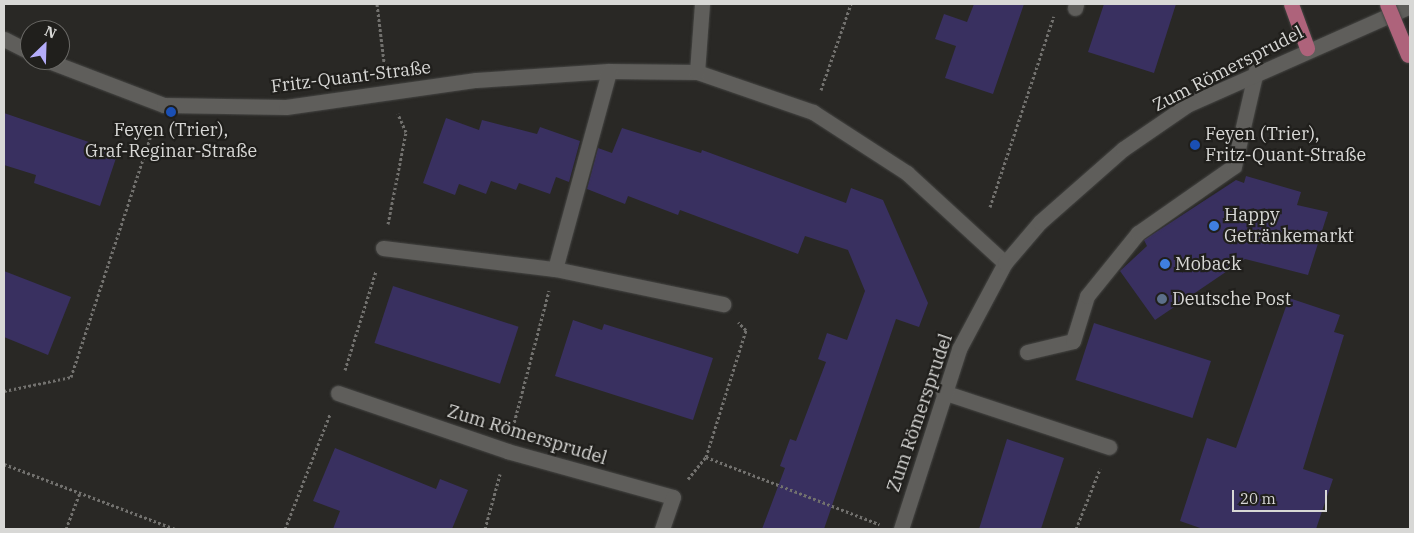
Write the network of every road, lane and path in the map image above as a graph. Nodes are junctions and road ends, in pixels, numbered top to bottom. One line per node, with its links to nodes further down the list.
1 (377, 4): 16 (path)
2 (702, 4): 15 (street)
3 (852, 4): 18 (path)
4 (1291, 4): 10 (main road)
5 (1388, 4): 11 (main road, bridge)
6 (1076, 6): 19 (path)
7 (1410, 6): 10 (street, Zum Römersprudel)
8 (4, 39): 9 (street)
9 (20, 47)
10 (1308, 48): 14 (street, Zum Römersprudel)
11 (1409, 58)
12 (70, 69): 17 (street, Fritz-Quant-Straße)
13 (609, 71): 15 (street, Fritz-Quant-Straße); 16 (street, Fritz-Quant-Straße); 22 (street)
14 (1256, 71): 21 (street, Zum Römersprudel); 24 (street)
15 (697, 72): 18 (street, Fritz-Quant-Straße)
16 (388, 94): 17 (street, Fritz-Quant-Straße); 20 (path)
17 (164, 105): 25 (path)
18 (813, 112): 21 (street, Fritz-Quant-Straße)
19 (990, 207)
20 (383, 248): 22 (street); 27 (path)
21 (1005, 263): 26 (street, Zum Römersprudel)
22 (556, 269): 23 (street); 29 (path)
23 (723, 304): 30 (path)
24 (1027, 352)
25 (4, 392)
26 (944, 392): 28 (street); 40 (street, Zum Römersprudel)
27 (338, 394): 29 (street, Zum Römersprudel); 37 (path)
28 (1109, 447): 41 (path)
29 (507, 451): 33 (street, Zum Römersprudel); 38 (path)
30 (706, 457): 33 (path); 34 (path)
31 (4, 464): 32 (path)
32 (80, 493): 35 (path); 36 (path)
33 (673, 497): 39 (street)
34 (882, 526)
35 (66, 529)
36 (175, 529)
37 (285, 529)
38 (485, 529)
39 (662, 529)
40 (901, 529)
41 (1076, 529)

